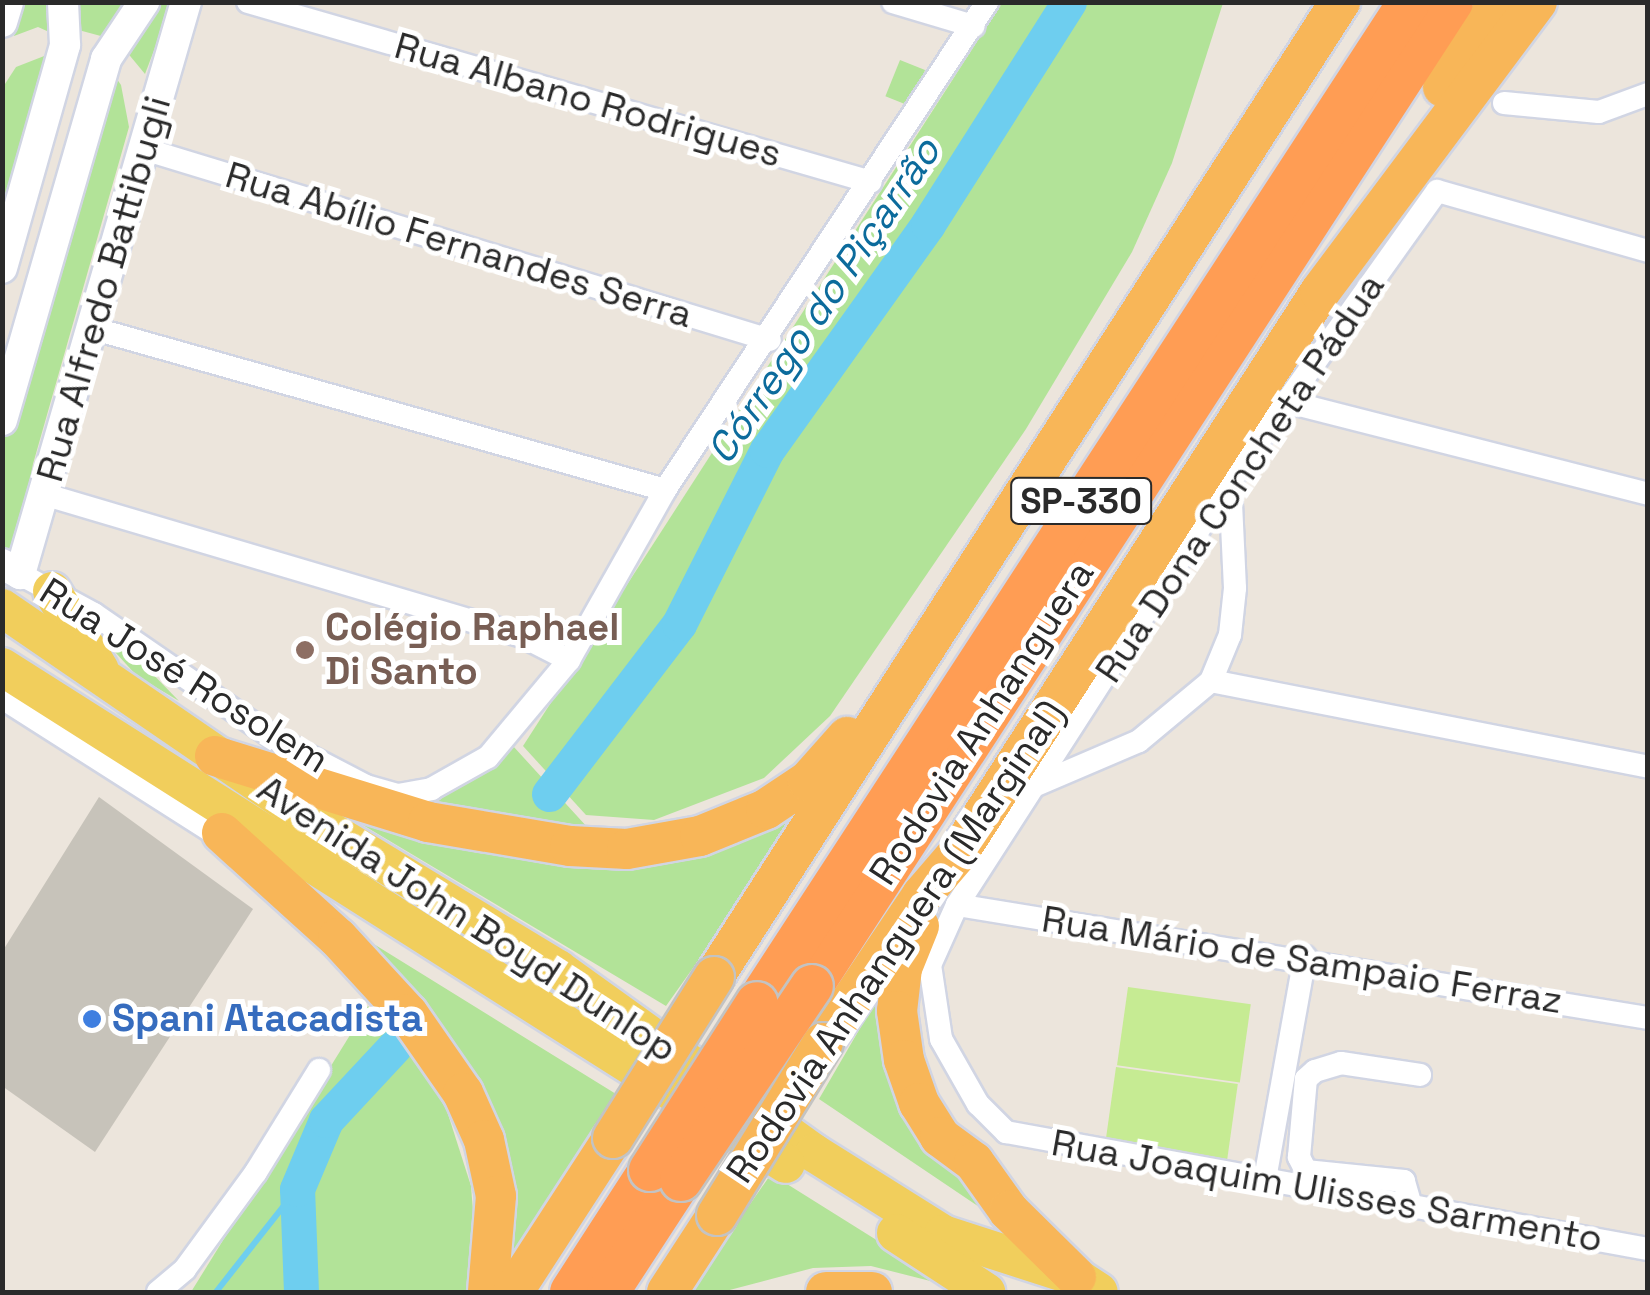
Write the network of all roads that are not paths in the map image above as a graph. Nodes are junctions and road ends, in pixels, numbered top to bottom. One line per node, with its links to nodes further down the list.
1 (8, 2): 13 (street)
2 (63, 2): 20 (street)
3 (144, 2): 25 (street)
4 (186, 2): 17 (street, Rua Alfredo Battibugli)
5 (248, 2): 18 (street, Rua Albano Rodrigues)
6 (893, 2): 14 (street)
7 (987, 2): 14 (street)
8 (1340, 2): 30 (highway)
9 (1409, 2): 50 (highway, Rodovia Anhanguera / SP-330, bridge)
10 (1452, 2): 50 (highway, Rodovia Anhanguera / SP-330, bridge)
11 (1499, 2): 21 (highway)
12 (1537, 2): 21 (highway, Rodovia Anhanguera (Marginal))
13 (2, 22)
14 (974, 26): 18 (street)
15 (1648, 94): 16 (street)
16 (1504, 103)
17 (148, 150): 22 (street, Rua Alfredo Battibugli); 23 (street, Rua Abílio Fernandes Serra)
18 (871, 182): 23 (street)
19 (1648, 250): 24 (street, Rua Dona Concheta Pádua)
20 (2, 268)
21 (1320, 292): 42 (highway, Rodovia Anhanguera (Marginal))
22 (95, 329): 27 (street); 28 (street, Rua Alfredo Battibugli)
23 (770, 340): 27 (street)
24 (1288, 402): 26 (street, Rua Dona Concheta Pádua); 29 (street)
25 (2, 420)
26 (1230, 481): 35 (street); 40 (street, Rua Dona Concheta Pádua)
27 (666, 490): 33 (street)
28 (44, 494): 31 (street, Rua Alfredo Battibugli); 33 (street)
29 (1648, 494)
30 (974, 565): 38 (highway); 57 (highway, bridge)
31 (25, 576): 33 (street, Rua José Rosolem); 36 (main road)
32 (2, 608): 36 (main road, Avenida John Boyd Dunlop)
33 (568, 660)
34 (2, 667): 43 (main road, Avenida John Boyd Dunlop)
35 (1211, 681): 39 (street); 40 (street)
36 (112, 689): 38 (main road, Avenida John Boyd Dunlop)
37 (2, 693): 41 (street)
38 (215, 756): 54 (main road, Avenida John Boyd Dunlop)
39 (1648, 767)
40 (1034, 786): 44 (street, Rua Dona Concheta Pádua)
41 (222, 833): 43 (main road); 56 (highway)
42 (959, 852): 54 (highway); 60 (highway, Rodovia Anhanguera (Marginal), bridge)
43 (372, 902): 63 (main road, Avenida John Boyd Dunlop)
44 (957, 904): 45 (street, Rua Mário de Sampaio Ferraz); 49 (street, Rua Dona Concheta Pádua)
45 (1305, 957): 46 (street, Rua Mário de Sampaio Ferraz); 51 (street)
46 (1648, 1018)
47 (319, 1070): 55 (street)
48 (1420, 1074): 52 (street)
49 (1006, 1132): 51 (street, Rua Joaquim Ulisses Sarmento)
50 (666, 1175): 58 (highway, Rodovia Anhanguera / SP-330); 59 (highway, Rodovia Anhanguera / SP-330)
51 (1265, 1179): 52 (street, Rua Joaquim Ulisses Sarmento)
52 (1410, 1206): 53 (street, Rua Joaquim Ulisses Sarmento)
53 (1648, 1249)
54 (1088, 1285)
55 (158, 1292)
56 (488, 1292)
57 (513, 1292)
58 (571, 1292)
59 (608, 1292)
60 (668, 1292)
61 (826, 1292): 62 (highway)
62 (872, 1292)
63 (986, 1292)

